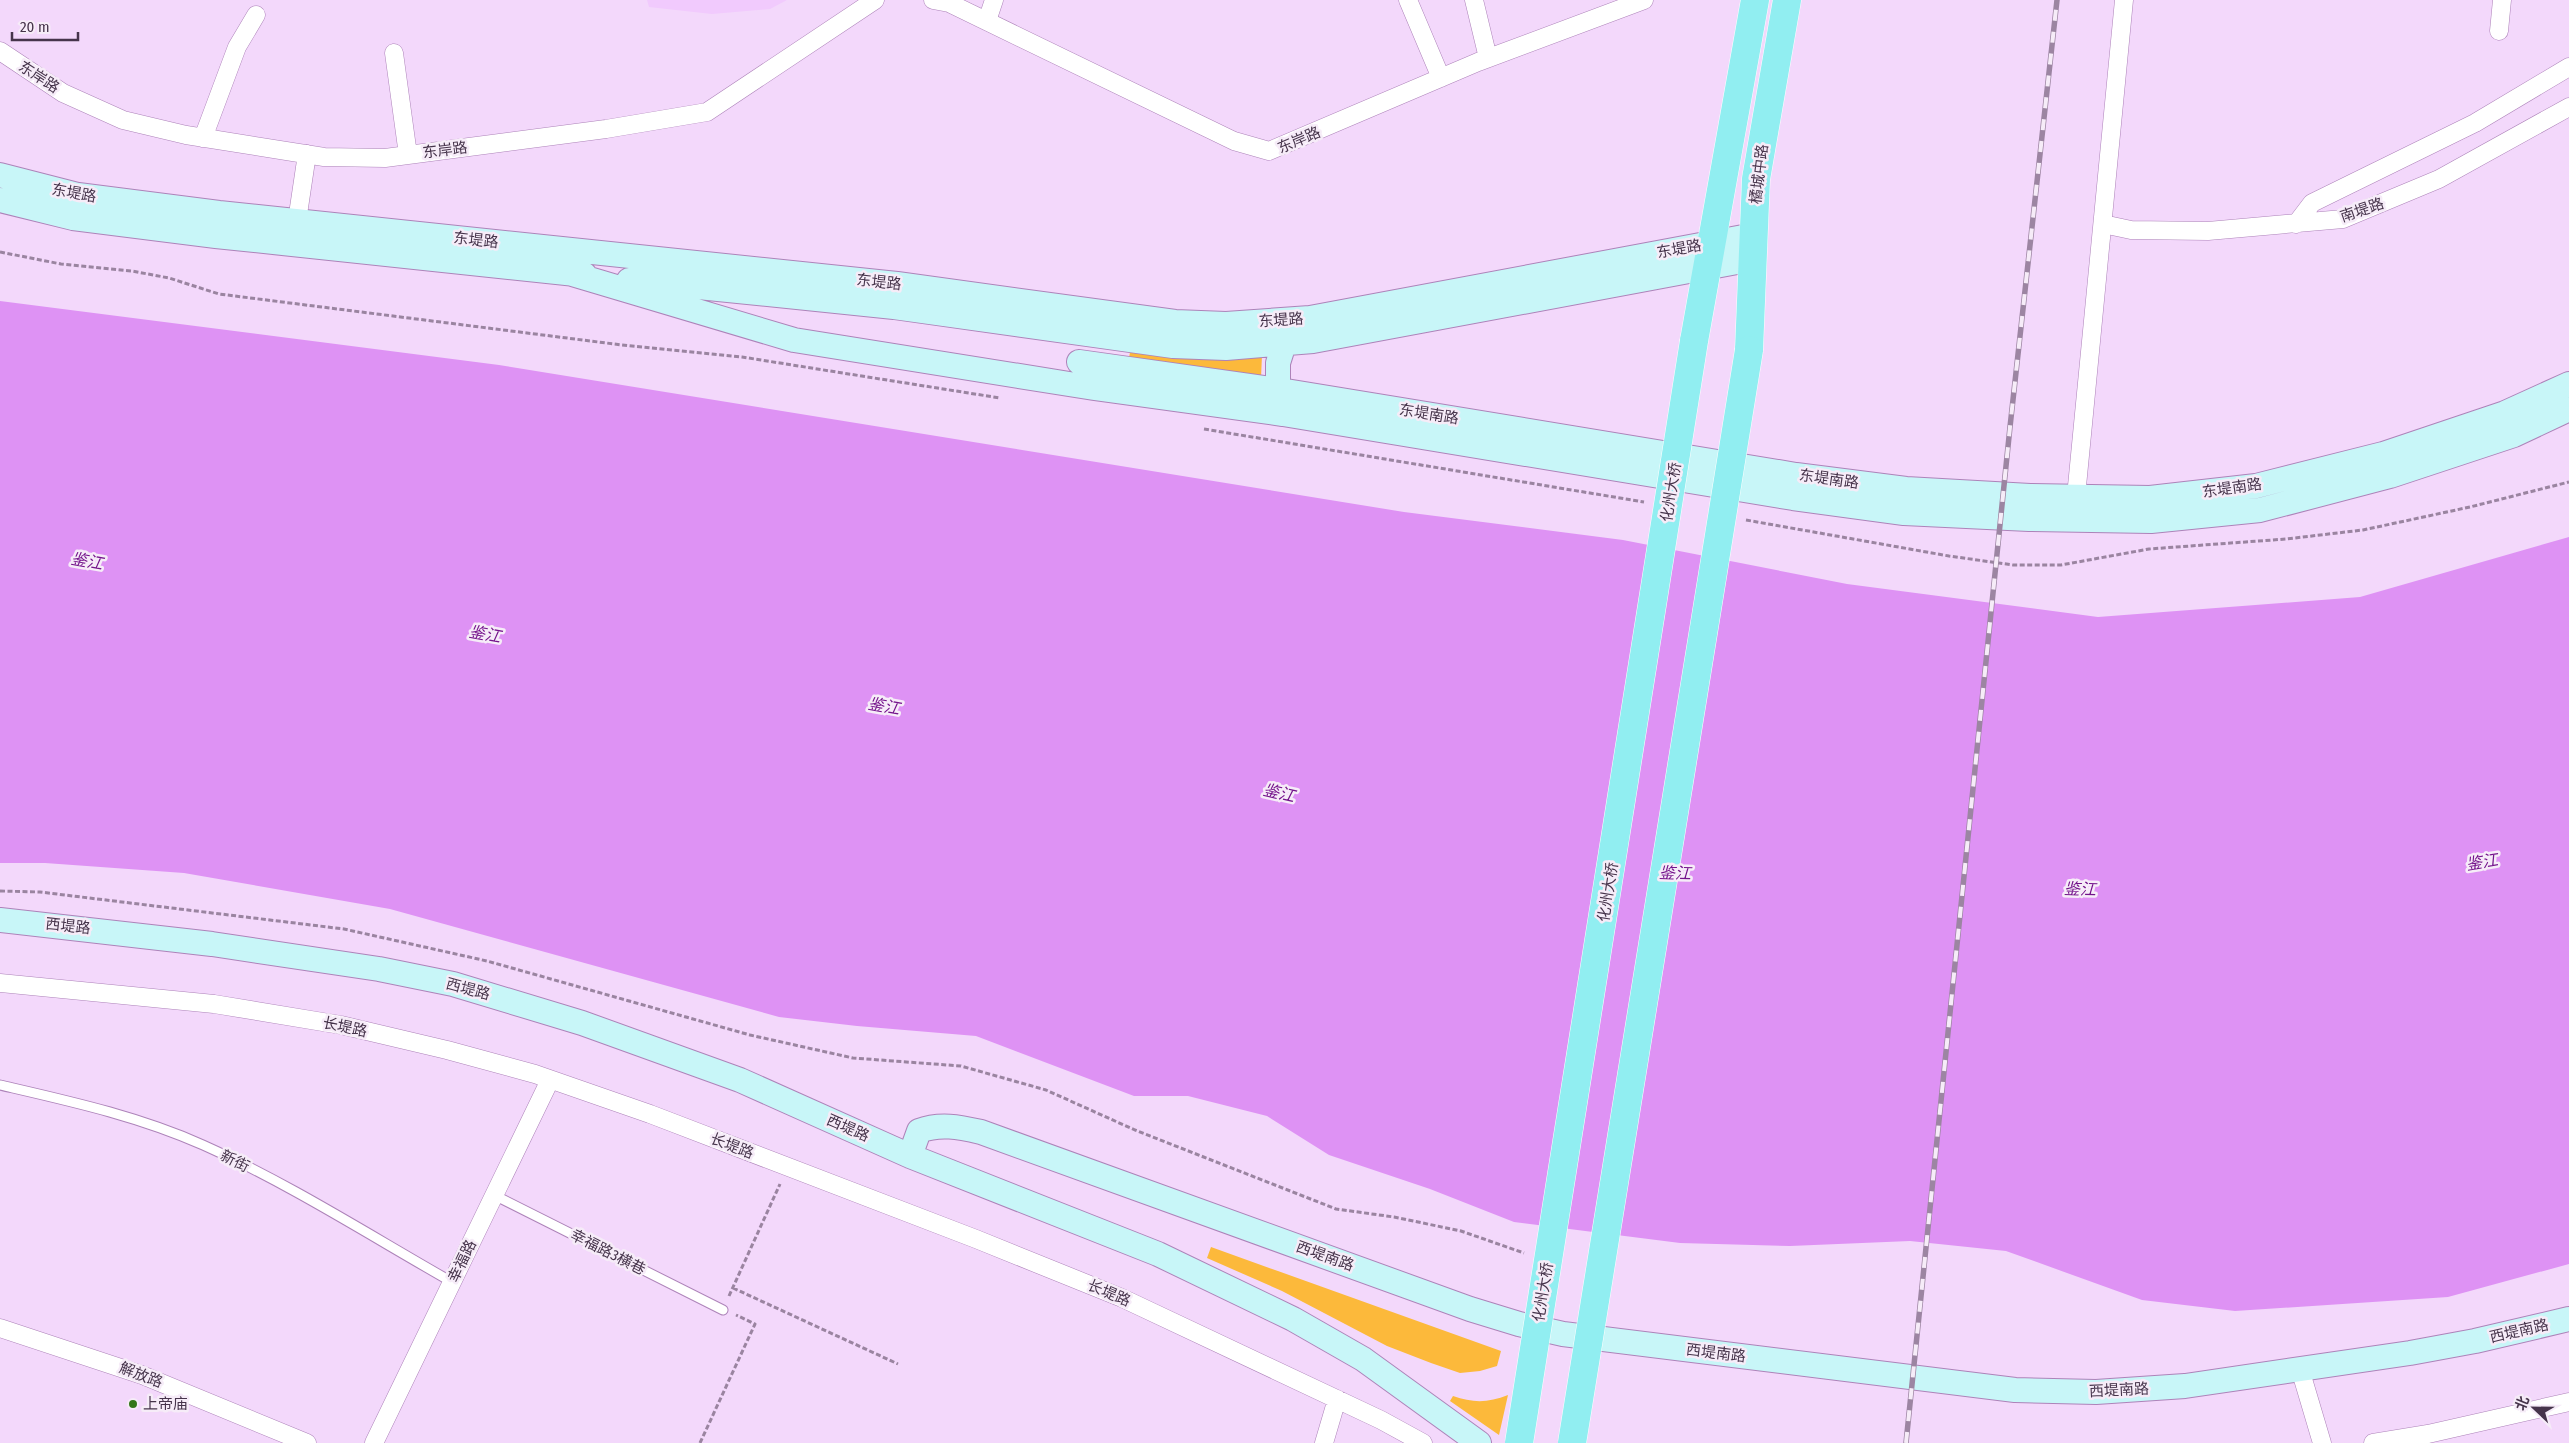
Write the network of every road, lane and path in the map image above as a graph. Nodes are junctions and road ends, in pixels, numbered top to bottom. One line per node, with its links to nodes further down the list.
1 (875, 0): 22 (street, 东岸路)
2 (934, 0): 12 (street, 东岸路)
3 (994, 0): 12 (street)
4 (1408, 0): 18 (street)
5 (1474, 0): 16 (street)
6 (1644, 0): 16 (street, 东岸路)
7 (1755, 0): 29 (main road)
8 (1787, 0): 28 (main road, 橘城中路)
9 (2124, 0): 26 (street)
10 (2502, 0): 13 (street)
11 (256, 15): 20 (street)
12 (986, 20): 18 (street, 东岸路)
13 (2499, 30)
14 (0, 51): 20 (street, 东岸路)
15 (394, 53): 22 (street)
16 (1488, 58): 18 (street, 东岸路)
17 (2569, 67): 27 (street)
18 (1441, 78)
19 (2569, 107): 27 (street, 南堤路)
20 (203, 138): 21 (street, 东岸路)
21 (307, 154): 22 (street, 东岸路); 25 (street)
22 (408, 155)
23 (0, 175): 25 (main road, 东堤路)
24 (0, 200): 30 (main road, 东堤路)
25 (297, 221): 31 (main road, 东堤路)
26 (2103, 224): 27 (street, 南堤路); 39 (street)
27 (2296, 224)
28 (1753, 247): 29 (main road, 东堤路); 67 (main road, 橘城中路, bridge)
29 (1710, 255): 31 (main road, 东堤路); 33 (main road, 东堤路); 66 (main road, 化州大桥, bridge)
30 (569, 273): 32 (main road, 东堤路); 36 (main road, 东堤南路)
31 (1053, 305): 32 (main road)
32 (1060, 330): 33 (main road, 东堤路); 34 (main road)
33 (1284, 344): 37 (main road)
34 (1079, 362): 36 (main road); 37 (main road, 东堤南路)
35 (2569, 384): 39 (main road, 东堤南路)
36 (1094, 388): 40 (main road, 东堤南路)
37 (1278, 390): 39 (main road, 东堤南路)
38 (2569, 409): 40 (main road, 东堤南路)
39 (2076, 496): 40 (street)
40 (2074, 520)
41 (0, 891): 49 (path)
42 (0, 920): 46 (main road, 西堤路)
43 (0, 983): 44 (street, 长堤路)
44 (550, 1080): 47 (street, 长堤路); 48 (street, 幸福路)
45 (0, 1085): 50 (lane, 新街)
46 (910, 1156): 57 (main road, 西堤南路); 65 (main road, 西堤路)
47 (787, 1167): 51 (path); 58 (street, 长堤路)
48 (494, 1195): 50 (street, 幸福路); 52 (lane, 幸福路3横巷)
49 (1530, 1256)
50 (452, 1282): 61 (street, 幸福路)
51 (733, 1288): 52 (path); 56 (path)
52 (723, 1310)
53 (2569, 1319): 57 (main road, 西堤南路)
54 (754, 1324): 62 (path)
55 (0, 1328): 60 (street, 解放路)
56 (898, 1364)
57 (2300, 1369): 68 (street)
58 (1337, 1400): 63 (street); 64 (street, 长堤路)
59 (2569, 1402): 69 (street)
60 (307, 1443)
61 (374, 1443)
62 (700, 1443)
63 (1324, 1443)
64 (1423, 1443)
65 (1479, 1443)
66 (1519, 1443)
67 (1572, 1443)
68 (2322, 1443)
69 (2374, 1443)

